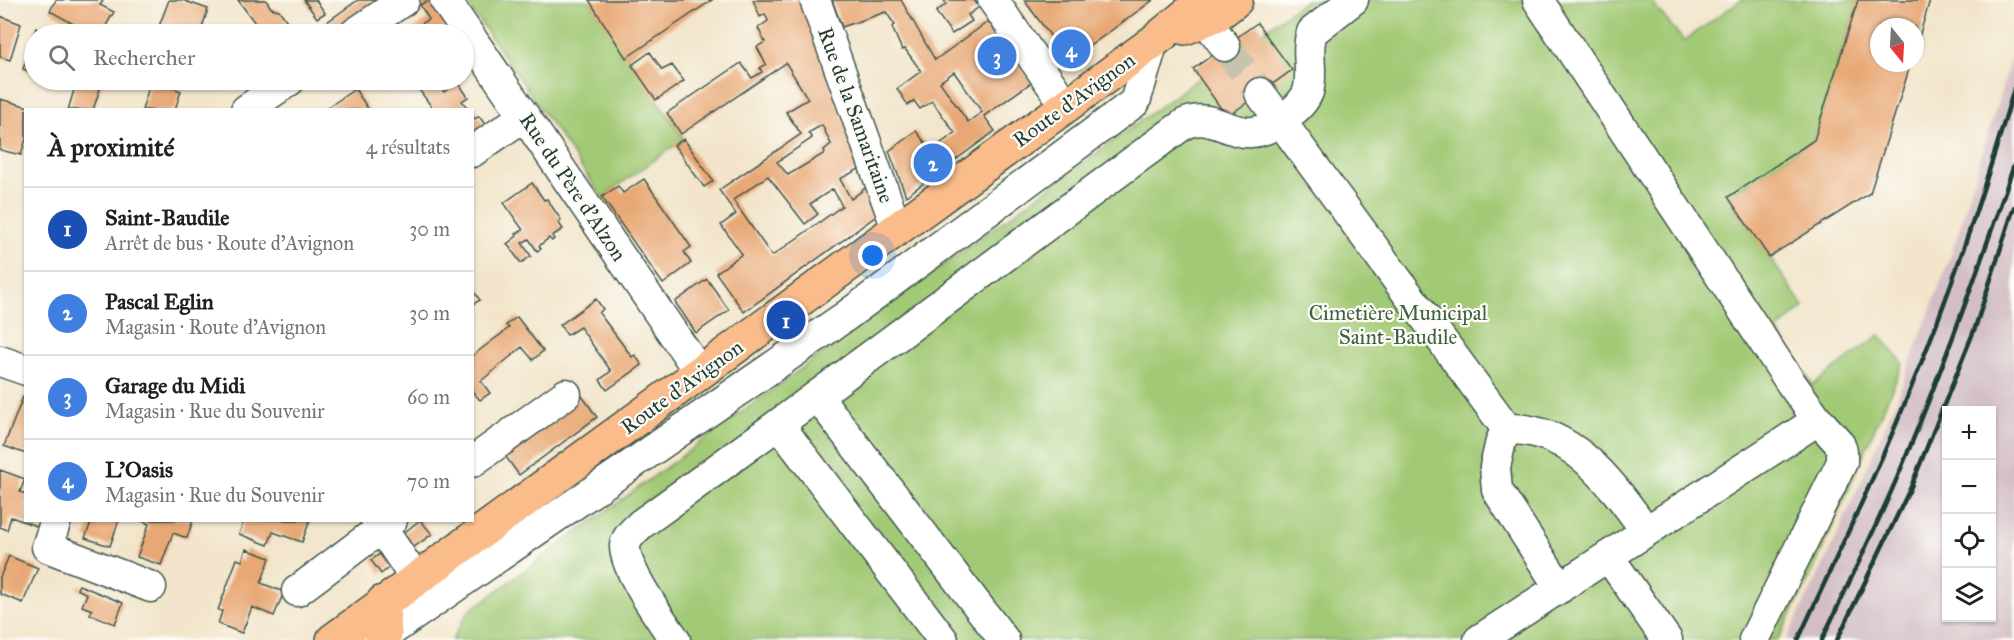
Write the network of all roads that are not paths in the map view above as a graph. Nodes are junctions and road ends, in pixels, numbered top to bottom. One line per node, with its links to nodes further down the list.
1 (404, 0): 8 (street)
2 (445, 0): 9 (street, Rue du Père d'Alzon)
3 (815, 0): 20 (street, Rue de la Samaritaine)
4 (993, 0): 15 (street)
5 (1353, 0): 18 (street)
6 (1538, 0): 26 (street)
7 (1211, 8): 10 (main road, Route d'Avignon); 12 (street)
8 (369, 24)
9 (461, 24)
10 (1153, 42): 15 (main road, Route d'Avignon); 39 (street)
11 (474, 43): 17 (street, Rue du Père d'Alzon)
12 (1225, 46)
13 (275, 90): 16 (street)
14 (1260, 93): 18 (street)
15 (1066, 106): 20 (main road, Route d'Avignon)
16 (249, 108)
17 (524, 116): 19 (street); 23 (street, Rue du Père d'Alzon)
18 (1281, 121): 25 (street); 28 (street)
19 (474, 151)
20 (897, 229): 23 (main road, Route d'Avignon)
21 (0, 360): 22 (street)
22 (24, 369)
23 (700, 373): 34 (main road, Route d'Avignon)
24 (566, 394): 29 (street)
25 (818, 397): 27 (street); 44 (street)
26 (1818, 420): 32 (street); 46 (street)
27 (779, 425): 42 (street); 43 (street)
28 (1508, 429): 32 (street); 36 (street)
29 (474, 461)
30 (55, 522): 35 (street)
31 (384, 523): 34 (street); 37 (street)
32 (1646, 531): 33 (street)
33 (1608, 556): 36 (street); 40 (street)
34 (415, 578): 38 (main road, Route d'Avignon)
35 (151, 587)
36 (1560, 588): 45 (street)
37 (297, 591)
38 (383, 602): 39 (main road); 41 (main road, Route d'Avignon)
39 (382, 638)
40 (1663, 639)
41 (333, 640)
42 (675, 640)
43 (943, 640)
44 (1004, 640)
45 (1479, 640)
46 (1754, 640)

